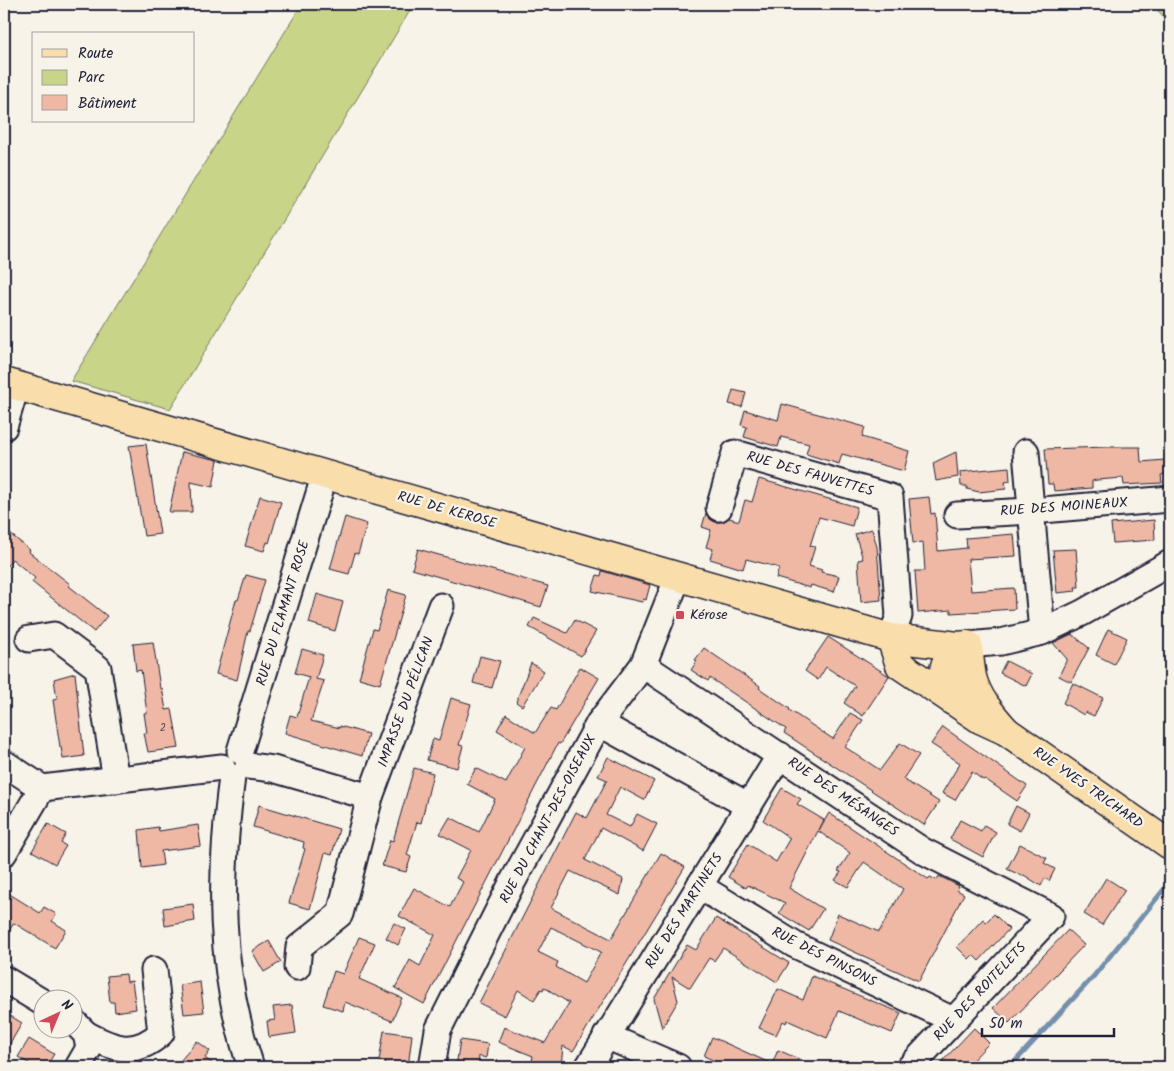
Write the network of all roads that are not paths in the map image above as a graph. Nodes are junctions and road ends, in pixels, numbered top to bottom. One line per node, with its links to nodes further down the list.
1 (10, 384): 2 (street); 4 (main road, RUE DE KEROSE)
2 (4, 427)
3 (1026, 452): 7 (street)
4 (325, 474): 10 (main road, RUE DE KEROSE); 22 (street, RUE DU FLAMANT ROSE)
5 (1170, 499): 7 (street, RUE DES MOINEAUX)
6 (719, 508): 13 (street, RUE DES FAUVETTES)
7 (1031, 511): 8 (street, RUE DES MOINEAUX); 12 (street)
8 (958, 515)
9 (1170, 563): 12 (street)
10 (678, 577): 13 (main road, RUE DE KEROSE); 16 (street, RUE DU CHANT-DES-OISEAUX)
11 (441, 606): 25 (street, IMPASSE DU PÉLICAN)
12 (1042, 632): 15 (street)
13 (891, 638): 15 (main road, RUE DE KEROSE); 17 (main road)
14 (28, 639): 23 (street)
15 (963, 645): 17 (main road); 19 (main road)
16 (643, 665): 18 (street, RUE DU CHANT-DES-OISEAUX); 20 (street, RUE DES MÉSANGES)
17 (953, 701): 19 (main road)
18 (599, 723): 26 (street); 41 (street, RUE DU CHANT-DES-OISEAUX)
19 (1006, 731): 27 (main road, RUE YVES TRICHARD)
20 (780, 755): 26 (street, RUE DES MARTINETS); 30 (street, RUE DES MÉSANGES)
21 (4, 763): 24 (street)
22 (236, 765): 23 (street); 25 (street); 40 (street, RUE DU FLAMANT ROSE)
23 (116, 780): 24 (street)
24 (42, 788): 28 (street)
25 (370, 797): 31 (street, IMPASSE DU PÉLICAN)
26 (749, 806): 29 (street, RUE DES MARTINETS)
27 (1170, 845)
28 (4, 853)
29 (699, 886): 35 (street, RUE DES PINSONS); 38 (street, RUE DES MARTINETS)
30 (1051, 916): 35 (street, RUE DES ROITELETS)
31 (297, 967)
32 (154, 970): 36 (street)
33 (4, 980): 34 (street)
34 (32, 996)
35 (954, 1020): 44 (street, RUE DES ROITELETS)
36 (82, 1029)
37 (82, 1033): 39 (street)
38 (606, 1036): 42 (street, RUE DES MARTINETS); 43 (street)
39 (78, 1067)
40 (251, 1067)
41 (432, 1067)
42 (588, 1067)
43 (678, 1067)
44 (910, 1067)

